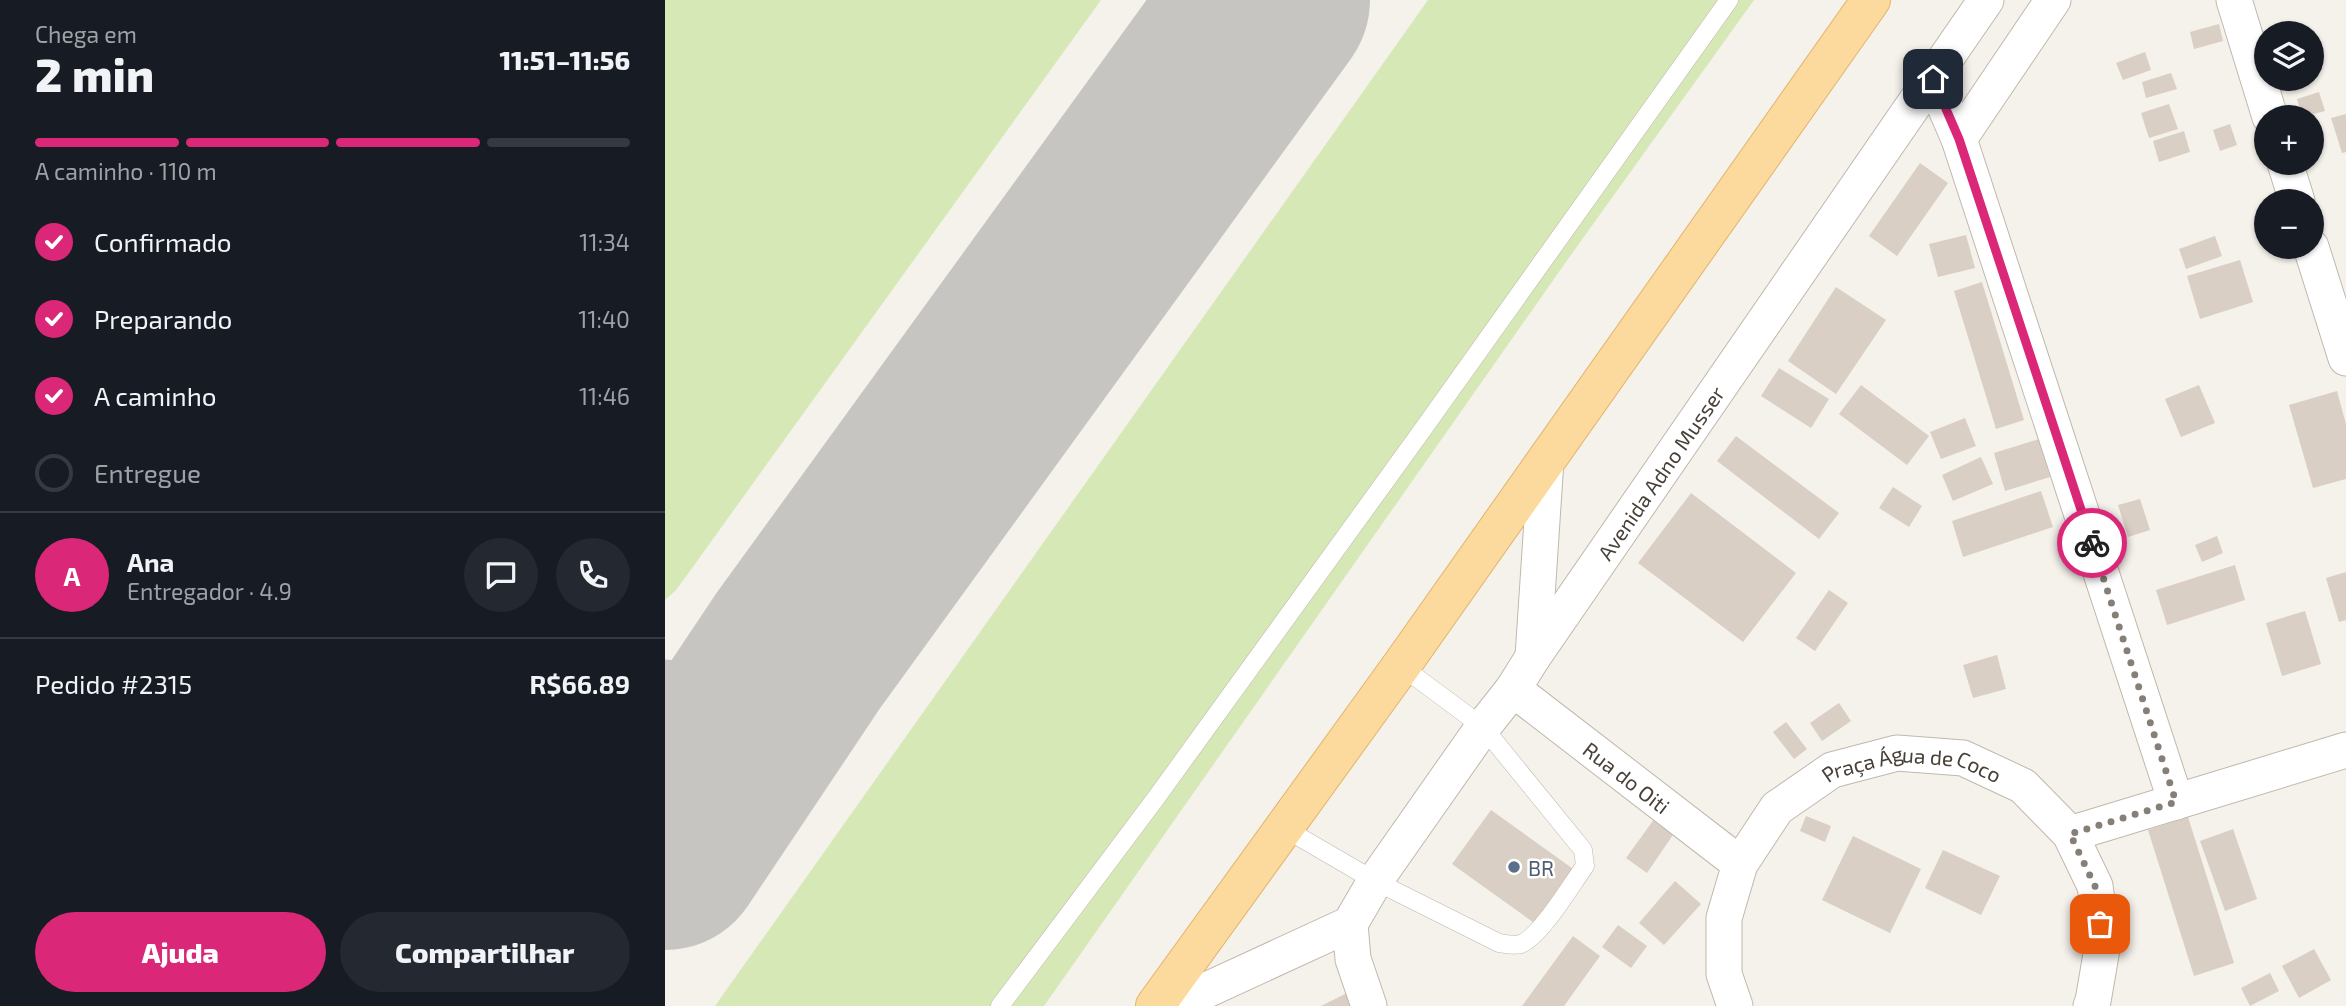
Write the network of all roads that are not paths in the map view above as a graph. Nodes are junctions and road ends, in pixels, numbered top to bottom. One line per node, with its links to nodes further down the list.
1 (1729, 0): 23 (lane)
2 (1871, 0): 11 (main road)
3 (1986, 0): 6 (street, Avenida Adno Musser)
4 (2053, 0): 8 (street)
5 (2234, 0): 7 (street)
6 (1933, 79): 8 (street); 12 (street, Avenida Adno Musser)
7 (2266, 105)
8 (1959, 139): 17 (street)
9 (2315, 259): 10 (street)
10 (2346, 358)
11 (1546, 460): 12 (street); 13 (main road)
12 (1533, 657): 14 (street, Avenida Adno Musser)
13 (1401, 666): 15 (lane); 18 (main road)
14 (1513, 689): 15 (street, Avenida Adno Musser); 20 (street, Rua do Oiti)
15 (1483, 727): 21 (street, Avenida Adno Musser); 21 (lane)
16 (2346, 750): 17 (street)
17 (2176, 802): 19 (street)
18 (1284, 828): 21 (lane); 24 (main road)
19 (2070, 834): 20 (street, Praça Água de Coco); 28 (street, Praça Água de Coco)
20 (1740, 863): 27 (street, Praça Água de Coco)
21 (1375, 881): 22 (street, Avenida Adno Musser)
22 (1350, 924): 25 (street); 26 (street)
23 (1000, 1006)
24 (1155, 1006)
25 (1172, 1006)
26 (1369, 1006)
27 (1735, 1006)
28 (2091, 1006)

